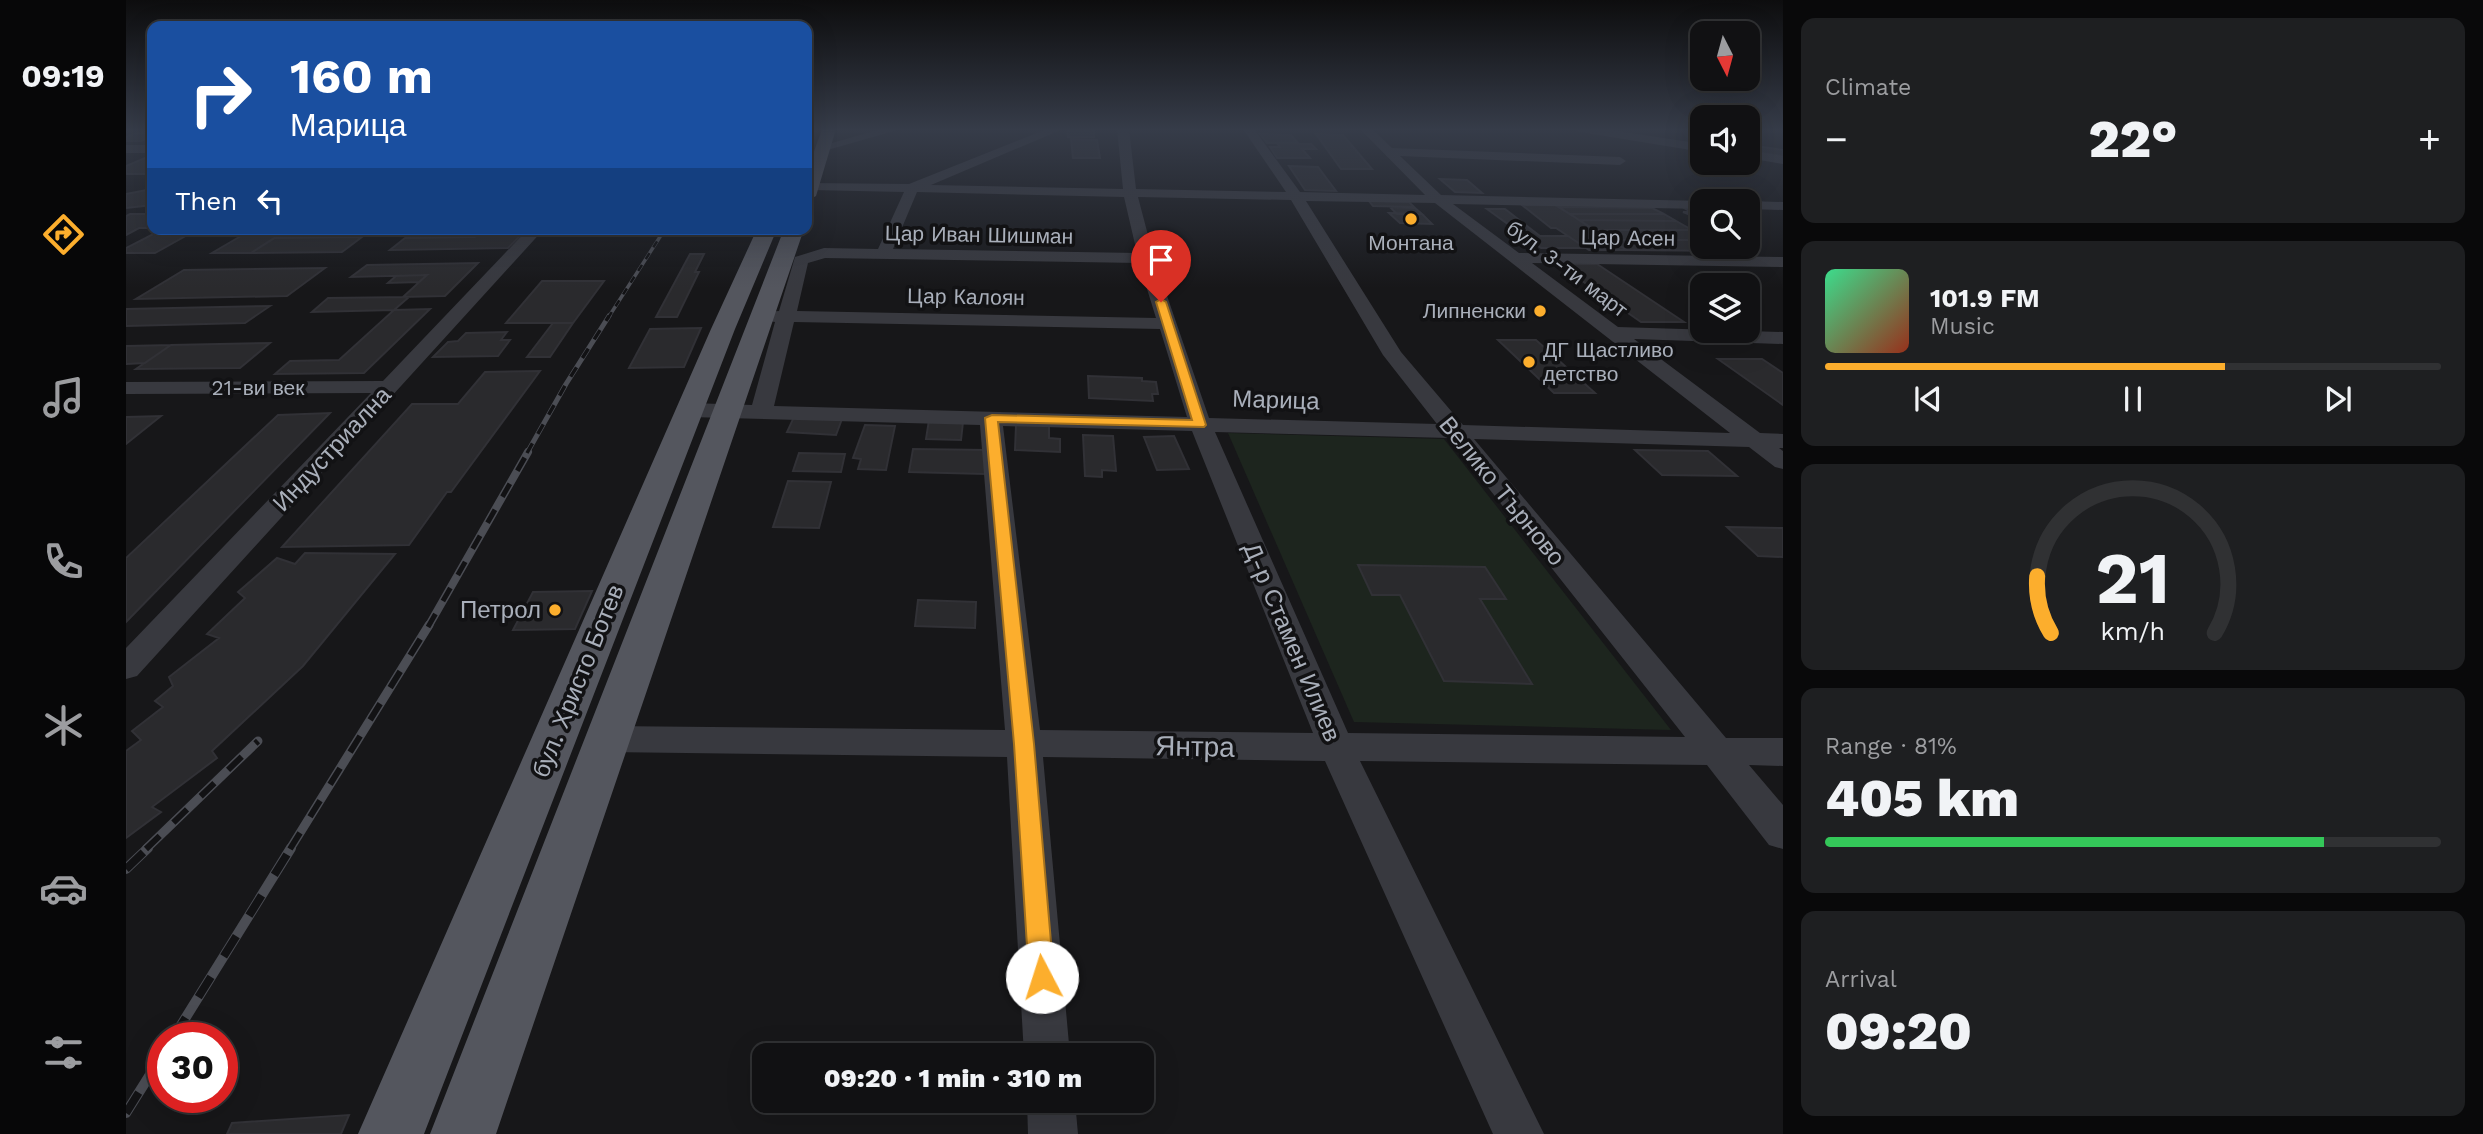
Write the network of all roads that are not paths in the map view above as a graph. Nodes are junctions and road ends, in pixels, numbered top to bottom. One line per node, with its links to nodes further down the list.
1 (927, 182): 5 (street)
2 (1129, 182): 7 (street, Д-р Стамен Илиев)
3 (1285, 182): 8 (street, Велико Търново)
4 (1420, 182): 9 (street, бул. 3-ти март)
5 (914, 187): 6 (street); 7 (street); 16 (street)
6 (812, 191)
7 (1130, 192): 8 (street); 17 (street, Д-р Стамен Илиев)
8 (1294, 194): 9 (street); 31 (street, Велико Търново)
9 (1435, 197): 10 (street); 18 (street, бул. 3-ти март)
10 (1690, 204)
11 (1760, 205): 12 (street)
12 (1783, 206)
13 (531, 235): 26 (street, Индустриална)
14 (766, 235): 28 (main road, бул. Христо Ботев)
15 (802, 242): 16 (street, Цар Иван Шишман); 22 (main road, бул. Христо Ботев)
16 (883, 254): 17 (street, Цар Иван Шишман)
17 (1146, 258): 23 (street, Д-р Стамен Илиев)
18 (1514, 258): 19 (street, Цар Асен); 24 (street, бул. 3-ти март)
19 (1747, 261): 20 (street, Цар Асен); 21 (street)
20 (1783, 262)
21 (1783, 279)
22 (775, 316): 23 (street, Цар Калоян); 28 (main road, бул. Христо Ботев)
23 (1168, 324): 30 (street, Д-р Стамен Илиев)
24 (1613, 333): 25 (street); 32 (street, бул. 3-ти март)
25 (1783, 338)
26 (389, 387): 27 (street, 21-ви век); 35 (street, Индустриална)
27 (126, 388)
28 (726, 411): 29 (street, Марица); 36 (main road, бул. Христо Ботев); 44 (main road, бул. Христо Ботев)
29 (992, 418): 30 (street, Марица); 37 (street)
30 (1200, 425): 31 (street, Марица); 38 (street, Д-р Стамен Илиев)
31 (1454, 432): 32 (street, Марица); 39 (street, Велико Търново)
32 (1754, 440): 33 (street, Марица); 34 (street, бул. 3-ти март)
33 (1783, 441)
34 (1783, 462)
35 (126, 668)
36 (607, 739): 37 (street, Янтра); 45 (main road, бул. Христо Ботев)
37 (1024, 744): 38 (street, Янтра); 42 (street)
38 (1336, 747): 39 (street, Янтра); 47 (street, Д-р Стамен Илиев)
39 (1713, 751): 40 (street, Янтра); 41 (street, Велико Търново)
40 (1783, 752)
41 (1783, 833)
42 (1046, 1043)
43 (1052, 1113): 46 (street)
44 (391, 1134)
45 (463, 1134)
46 (1054, 1134)
47 (1519, 1134)

